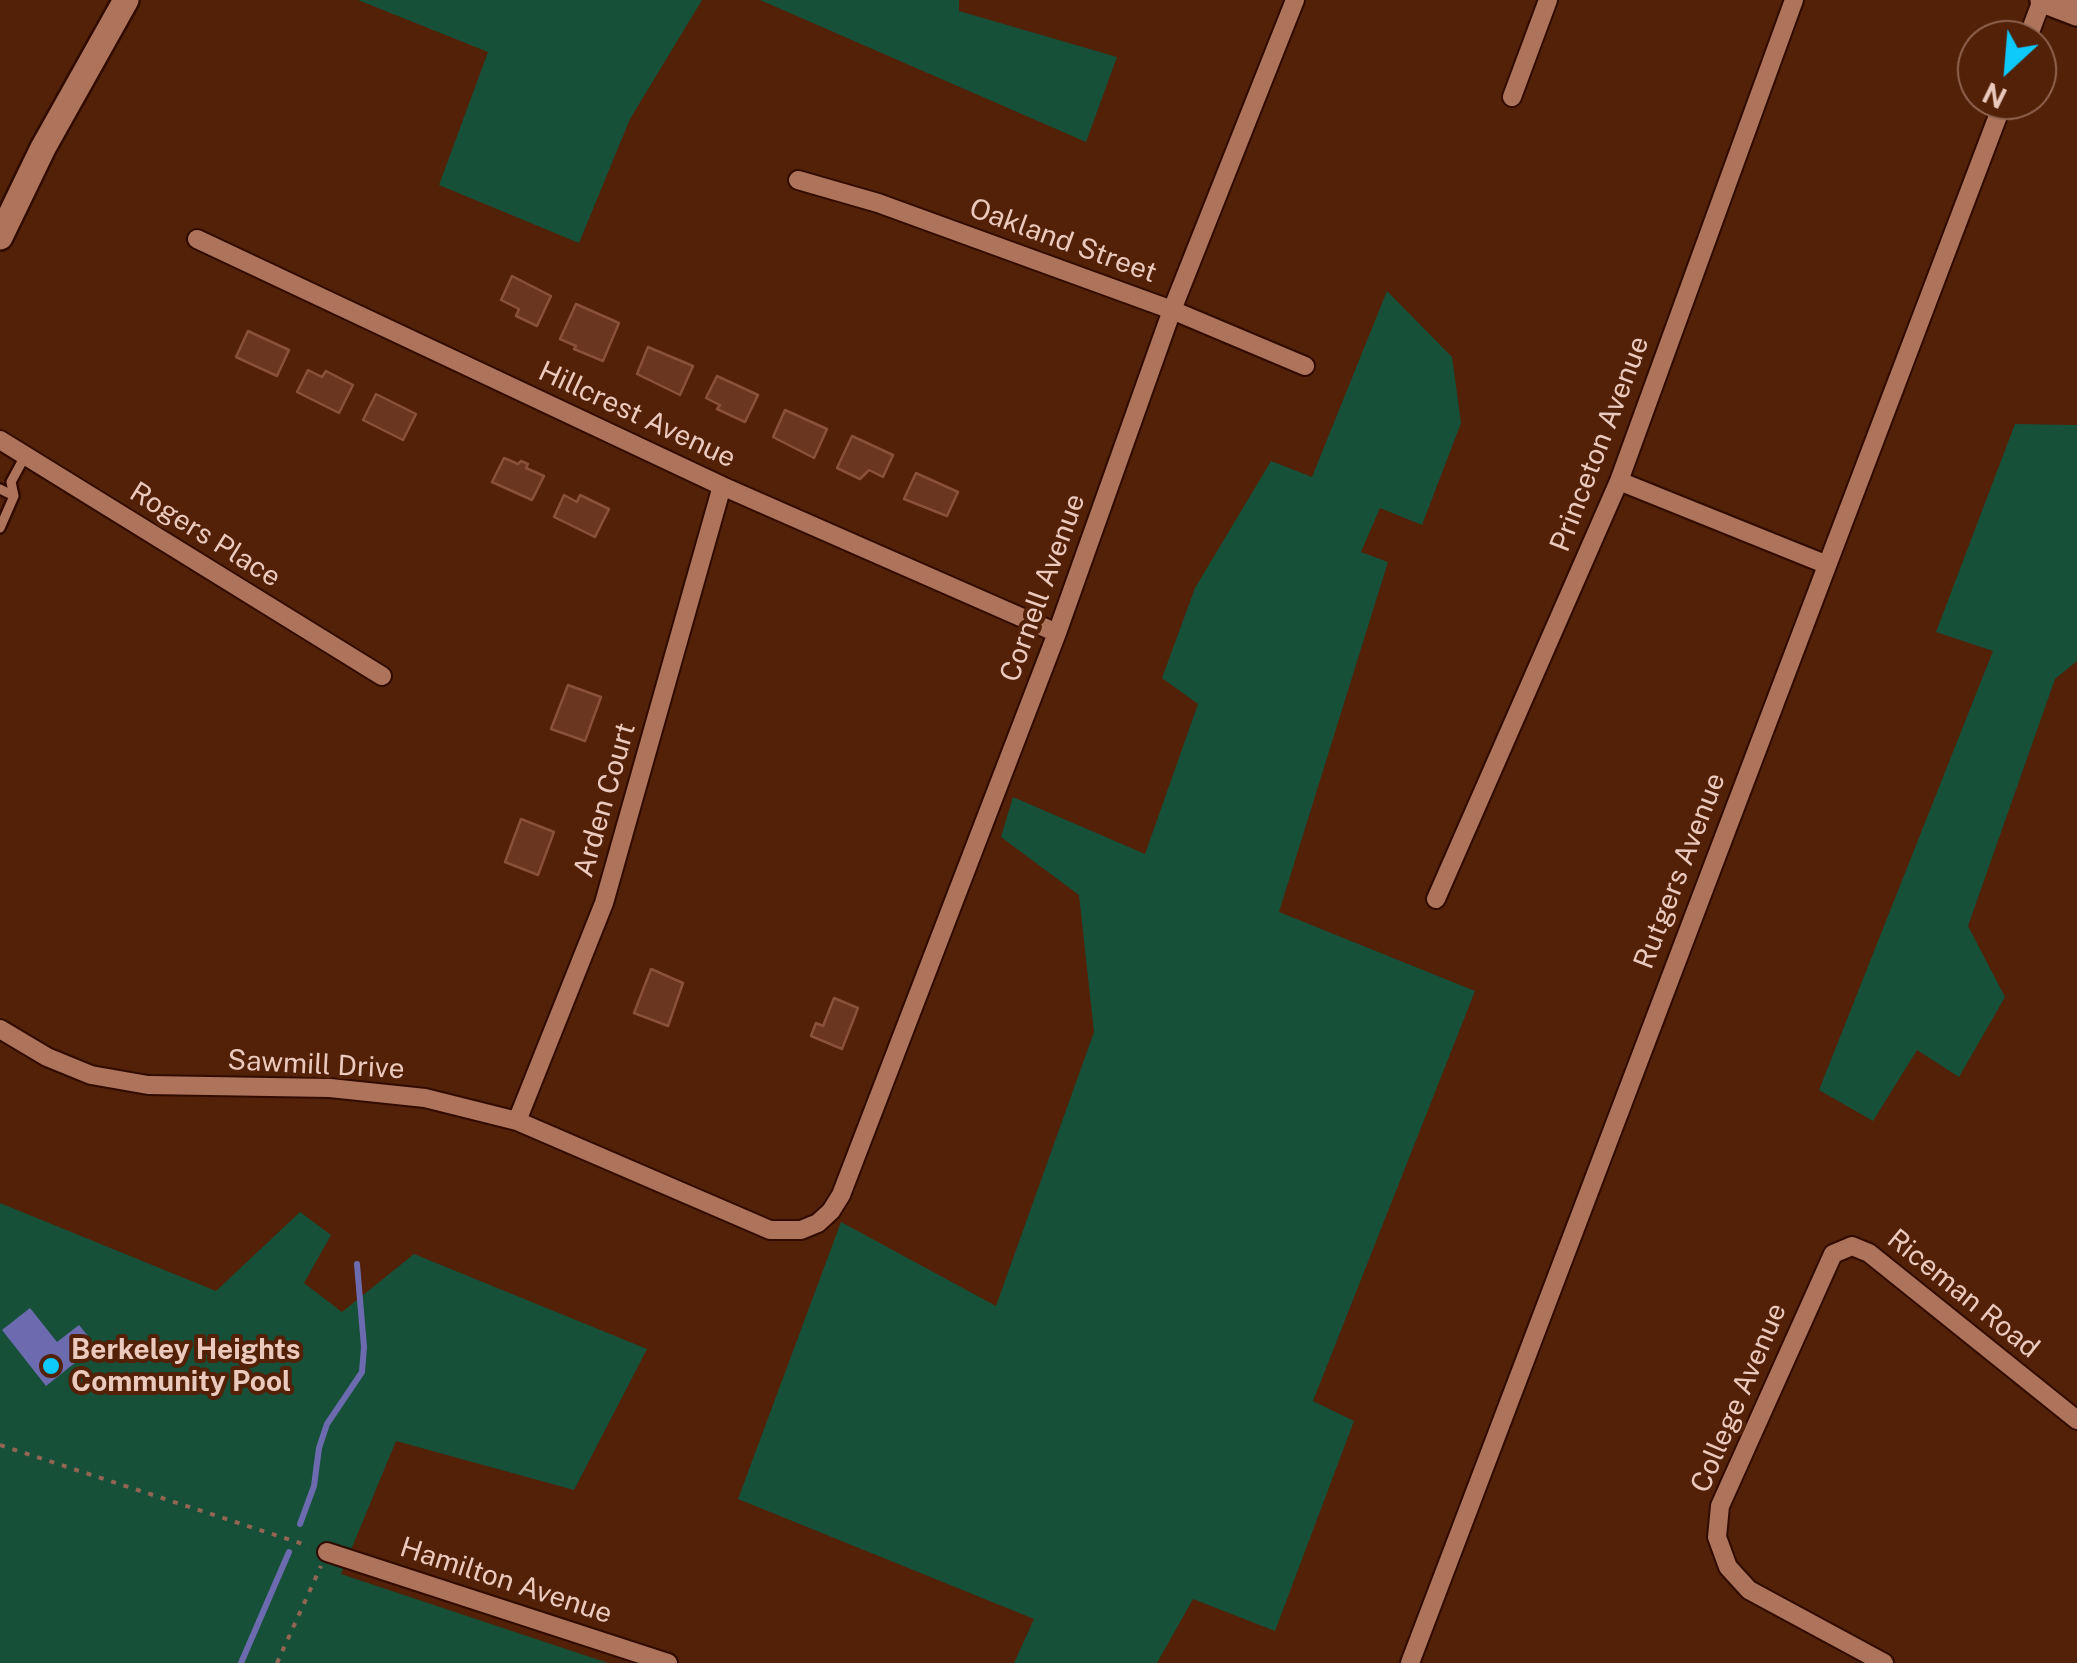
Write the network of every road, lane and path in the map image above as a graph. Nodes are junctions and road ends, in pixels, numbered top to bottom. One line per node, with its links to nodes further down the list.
1 (126, 0): 10 (main road)
2 (1295, 0): 12 (street, Cornell Avenue)
3 (1548, 0): 7 (street)
4 (1794, 0): 16 (street, Princeton Avenue)
5 (2043, 0): 6 (main road)
6 (2077, 13)
7 (1512, 96)
8 (1996, 120): 21 (street, Rutgers Avenue)
9 (798, 180): 12 (street, Oakland Street)
10 (0, 238)
11 (197, 239): 17 (street, Hillcrest Avenue)
12 (1172, 310): 13 (street, Oakland Street); 22 (street, Cornell Avenue)
13 (1304, 366)
14 (0, 440): 15 (street, Rogers Place)
15 (25, 456): 19 (lane); 23 (street, Rogers Place)
16 (1619, 481): 21 (street); 24 (street, Princeton Avenue)
17 (722, 486): 22 (street, Hillcrest Avenue); 26 (street, Arden Court)
18 (0, 490): 19 (lane)
19 (14, 496): 20 (lane)
20 (0, 528)
21 (1825, 564): 34 (street, Rutgers Avenue)
22 (1057, 633): 27 (street, Cornell Avenue)
23 (382, 676)
24 (1436, 899)
25 (0, 1029): 26 (street, Sawmill Drive)
26 (518, 1121): 27 (street, Sawmill Drive)
27 (841, 1195)
28 (1863, 1249): 29 (street, Riceman Road); 35 (street, College Avenue)
29 (2077, 1420)
30 (0, 1445): 31 (path)
31 (327, 1552): 32 (path); 33 (street, Hamilton Avenue)
32 (277, 1663)
33 (668, 1663)
34 (1410, 1663)
35 (1884, 1663)

